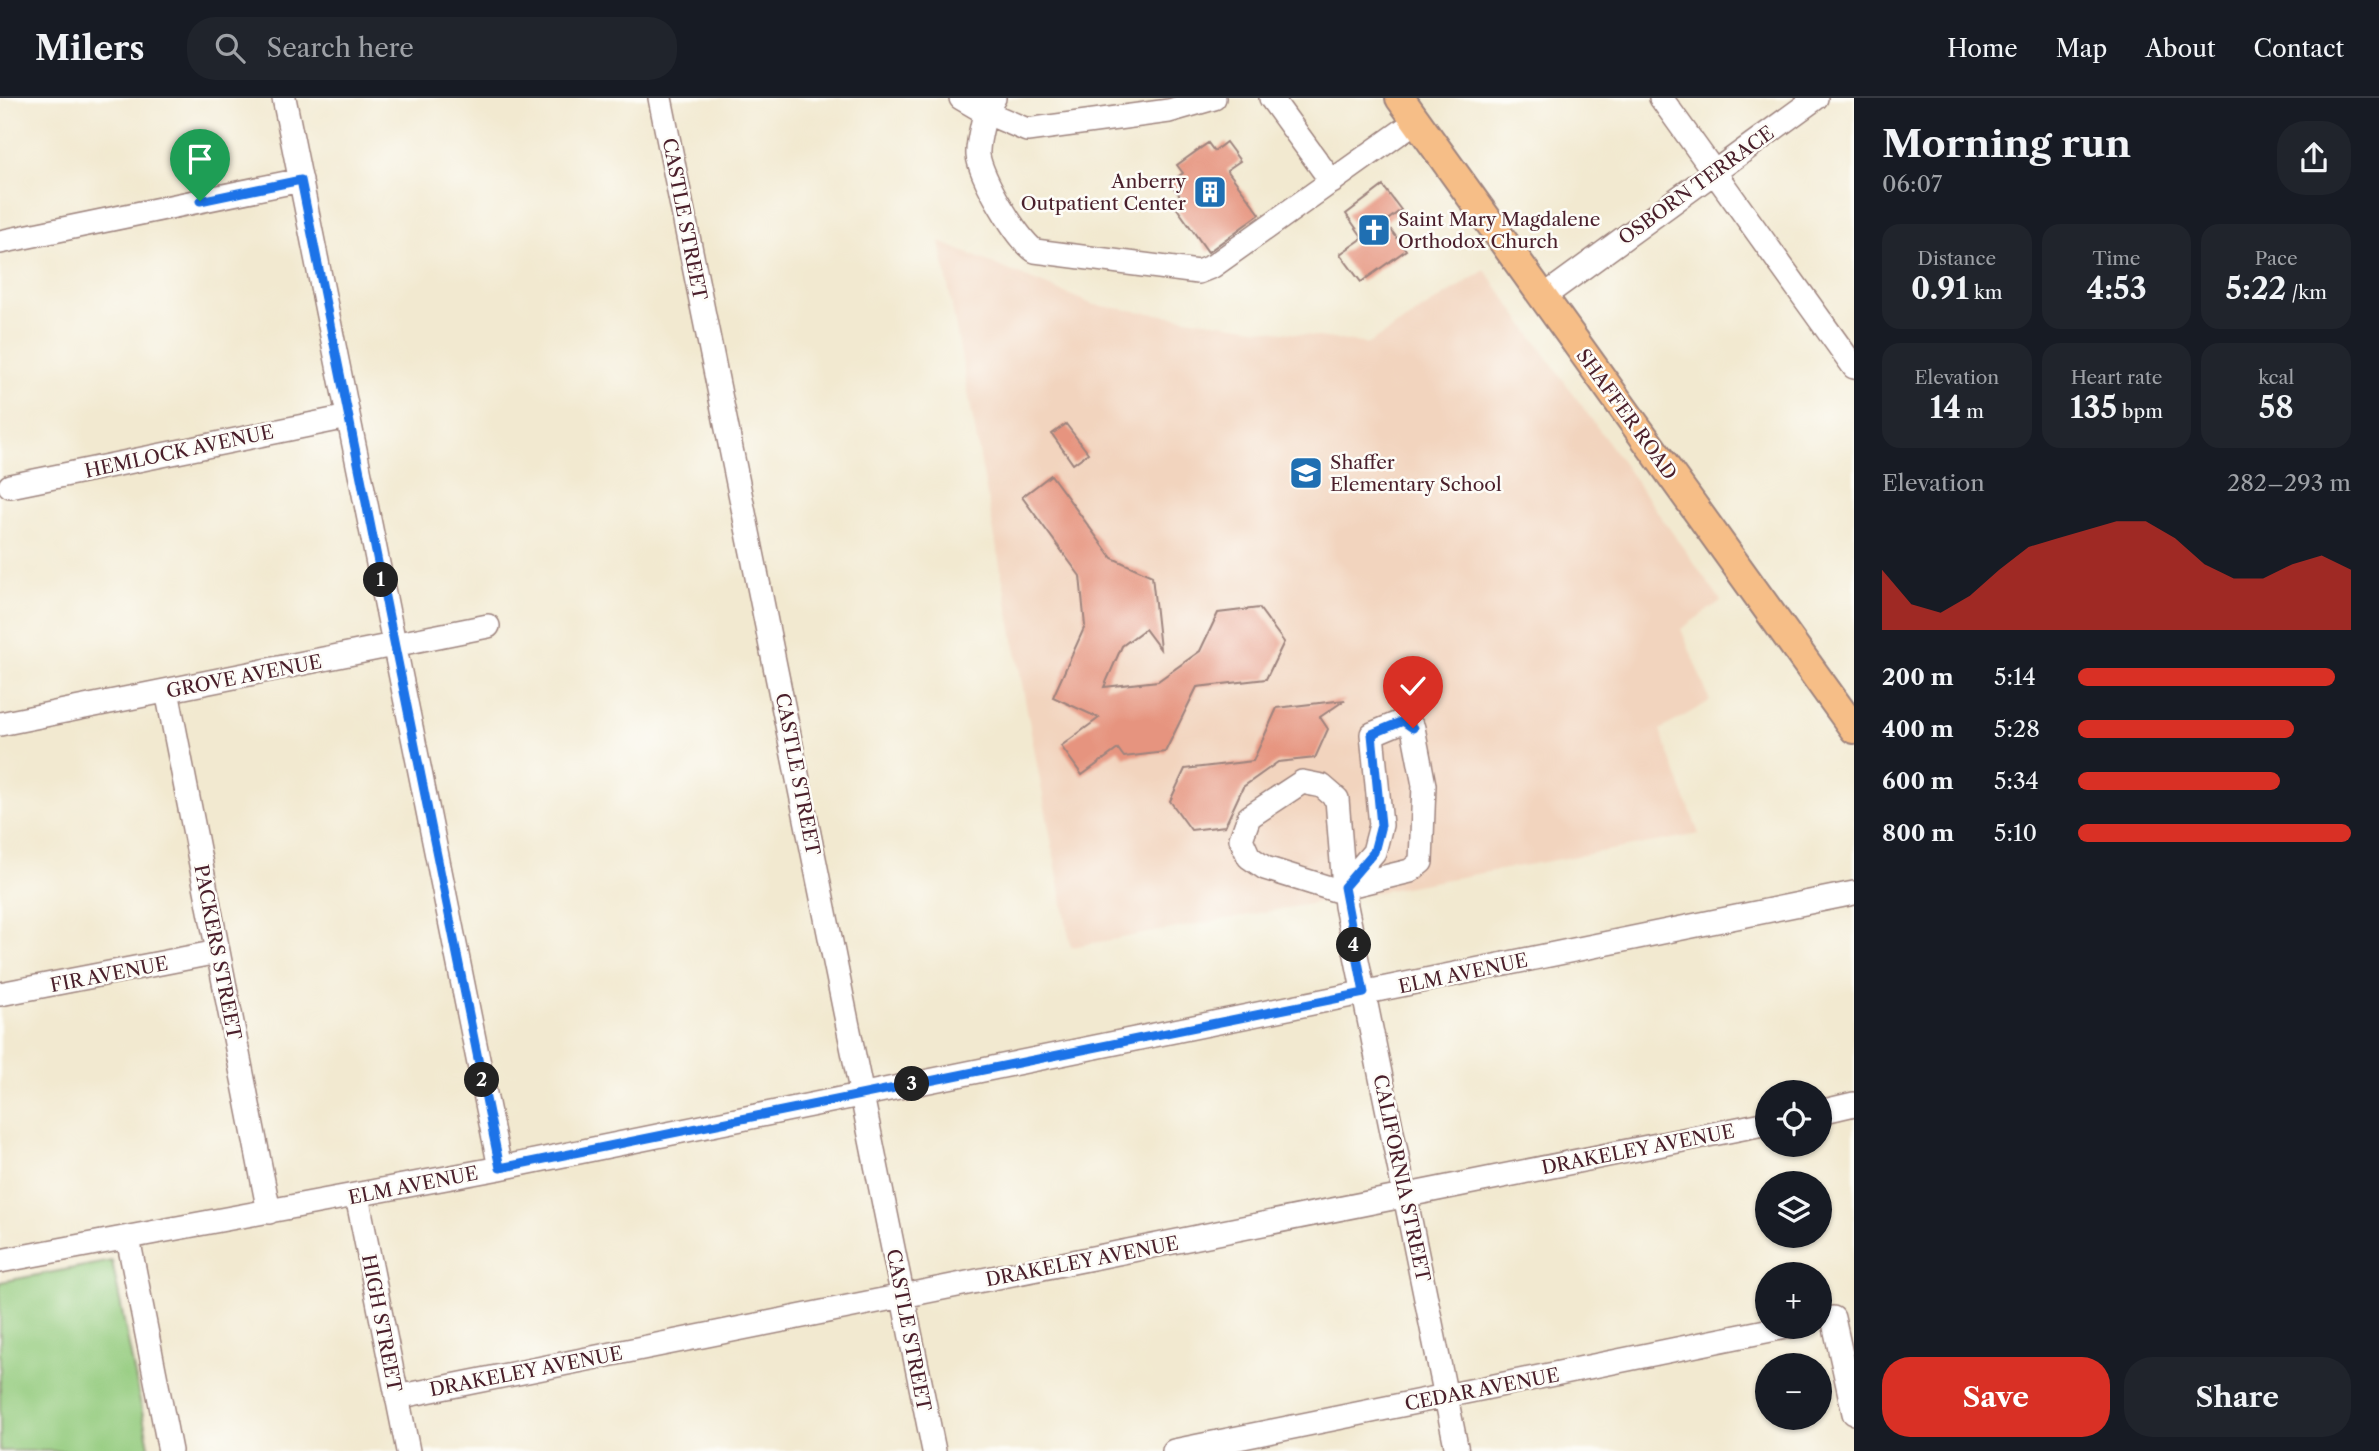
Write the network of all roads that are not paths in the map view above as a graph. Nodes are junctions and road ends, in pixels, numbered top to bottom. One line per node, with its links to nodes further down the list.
1 (284, 98): 12 (street)
2 (660, 98): 29 (street, CASTLE STREET)
3 (961, 98): 9 (street)
4 (1214, 98): 9 (street)
5 (1272, 98): 13 (street)
6 (1400, 98): 10 (main road, SHAFFER ROAD)
7 (1661, 98): 11 (street)
8 (1816, 98): 11 (street, OSBORN TERRACE)
9 (989, 105): 13 (street)
10 (1416, 121): 13 (street); 15 (main road, SHAFFER ROAD)
11 (1715, 173): 15 (street, OSBORN TERRACE); 16 (street)
12 (301, 180): 14 (street); 17 (street)
13 (1332, 182)
14 (0, 242)
15 (1543, 298): 23 (main road, SHAFFER ROAD)
16 (1854, 367)
17 (348, 417): 18 (street, HEMLOCK AVENUE); 20 (street)
18 (10, 486)
19 (488, 626): 20 (street, GROVE AVENUE)
20 (394, 646): 21 (street, GROVE AVENUE); 33 (street)
21 (167, 691): 22 (street, GROVE AVENUE); 26 (street, PACKERS STREET)
22 (0, 724)
23 (1853, 726)
24 (1854, 893): 27 (street, ELM AVENUE)
25 (1345, 895): 25 (street, CALIFORNIA STREET); 25 (street); 27 (street, CALIFORNIA STREET)
26 (218, 952): 28 (street, FIR AVENUE); 36 (street, PACKERS STREET)
27 (1364, 993): 29 (street, ELM AVENUE); 34 (street, CALIFORNIA STREET)
28 (0, 994)
29 (862, 1094): 33 (street, ELM AVENUE); 39 (street, CASTLE STREET)
30 (1854, 1104): 31 (street)
31 (1832, 1109)
32 (1755, 1126): 34 (street, DRAKELEY AVENUE)
33 (500, 1168): 35 (street, ELM AVENUE)
34 (1406, 1195): 39 (street, DRAKELEY AVENUE); 42 (street, CALIFORNIA STREET)
35 (357, 1196): 36 (street, ELM AVENUE); 43 (street, HIGH STREET)
36 (269, 1212): 37 (street, ELM AVENUE)
37 (128, 1238): 38 (street, ELM AVENUE); 45 (street)
38 (0, 1261)
39 (902, 1297): 43 (street, DRAKELEY AVENUE); 47 (street, CASTLE STREET)
40 (1836, 1317): 44 (street)
41 (1755, 1333): 42 (street, CEDAR AVENUE)
42 (1446, 1396): 48 (street, CEDAR AVENUE); 49 (street, CALIFORNIA STREET)
43 (397, 1397): 46 (street, HIGH STREET)
44 (1854, 1413)
45 (170, 1451)
46 (408, 1451)
47 (934, 1451)
48 (1174, 1451)
49 (1457, 1451)

